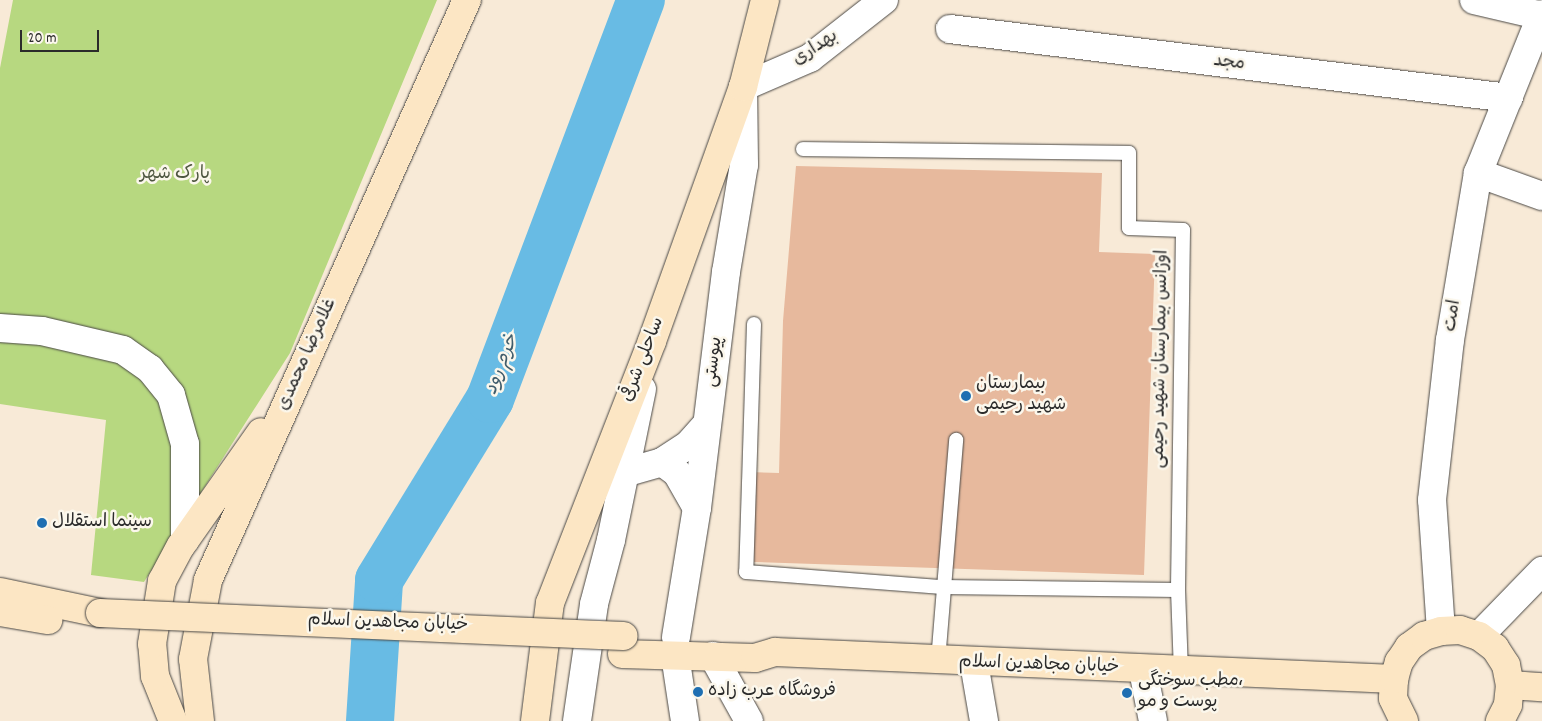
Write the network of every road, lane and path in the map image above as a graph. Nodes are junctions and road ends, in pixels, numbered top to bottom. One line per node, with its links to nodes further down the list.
1 (467, 0): 15 (main road, غلامرضا محمدی)
2 (765, 0): 7 (main road, ساحلی شرقی)
3 (884, 0): 7 (street, بهداری)
4 (1474, 0): 5 (street)
5 (1542, 15): 8 (street, امت)
6 (950, 29): 8 (street, مجد)
7 (743, 87): 14 (main road, ساحلی شرقی); 16 (street, پیوستی)
8 (1509, 98): 10 (street, امت)
9 (803, 149): 24 (lane, اوژانس بیمارستان شهید رحیمی)
10 (1478, 173): 11 (street); 28 (street, امت)
11 (1542, 196)
12 (754, 324): 23 (lane)
13 (0, 328): 21 (street)
14 (652, 341): 19 (street); 42 (main road, ساحلی شرقی)
15 (297, 380): 21 (main road); 41 (main road, غلامرضا محمدی)
16 (707, 424): 18 (street); 20 (street, پیوستی)
17 (956, 440): 23 (lane)
18 (662, 462): 19 (street); 20 (street)
19 (624, 473): 43 (street)
20 (697, 508): 30 (street, پیوستی)
21 (185, 540): 40 (main road)
22 (1542, 571): 29 (street)
23 (942, 587): 24 (lane); 33 (lane)
24 (1178, 590): 36 (lane, اوژانس بیمارستان شهید رحیمی)
25 (0, 592): 27 (main road, خیابان مجاهدین اسلام)
26 (0, 612): 27 (main road, خیابان مجاهدین اسلام)
27 (100, 621): 30 (main road, خیابان مجاهدین اسلام)
28 (1440, 631): 29 (main road); 37 (main road)
29 (1479, 636): 38 (main road)
30 (676, 646): 31 (main road, خیابان مجاهدین اسلام); 32 (main road, خیابان مجاهدین اسلام); 44 (street, پیوستی)
31 (775, 652): 32 (main road, خیابان مجاهدین اسلام); 33 (main road, خیابان مجاهدین اسلام)
32 (713, 656): 45 (street)
33 (938, 661): 34 (main road, خیابان مجاهدین اسلام)
34 (974, 663): 35 (main road, خیابان مجاهدین اسلام); 46 (street)
35 (1143, 670): 36 (main road, خیابان مجاهدین اسلام); 47 (street)
36 (1181, 672): 37 (main road, خیابان مجاهدین اسلام)
37 (1394, 679): 48 (main road)
38 (1510, 685): 39 (main road); 49 (main road)
39 (1542, 687)
40 (173, 721)
41 (200, 721)
42 (535, 721)
43 (577, 721)
44 (685, 721)
45 (749, 721)
46 (984, 721)
47 (1153, 721)
48 (1404, 721)
49 (1500, 721)

